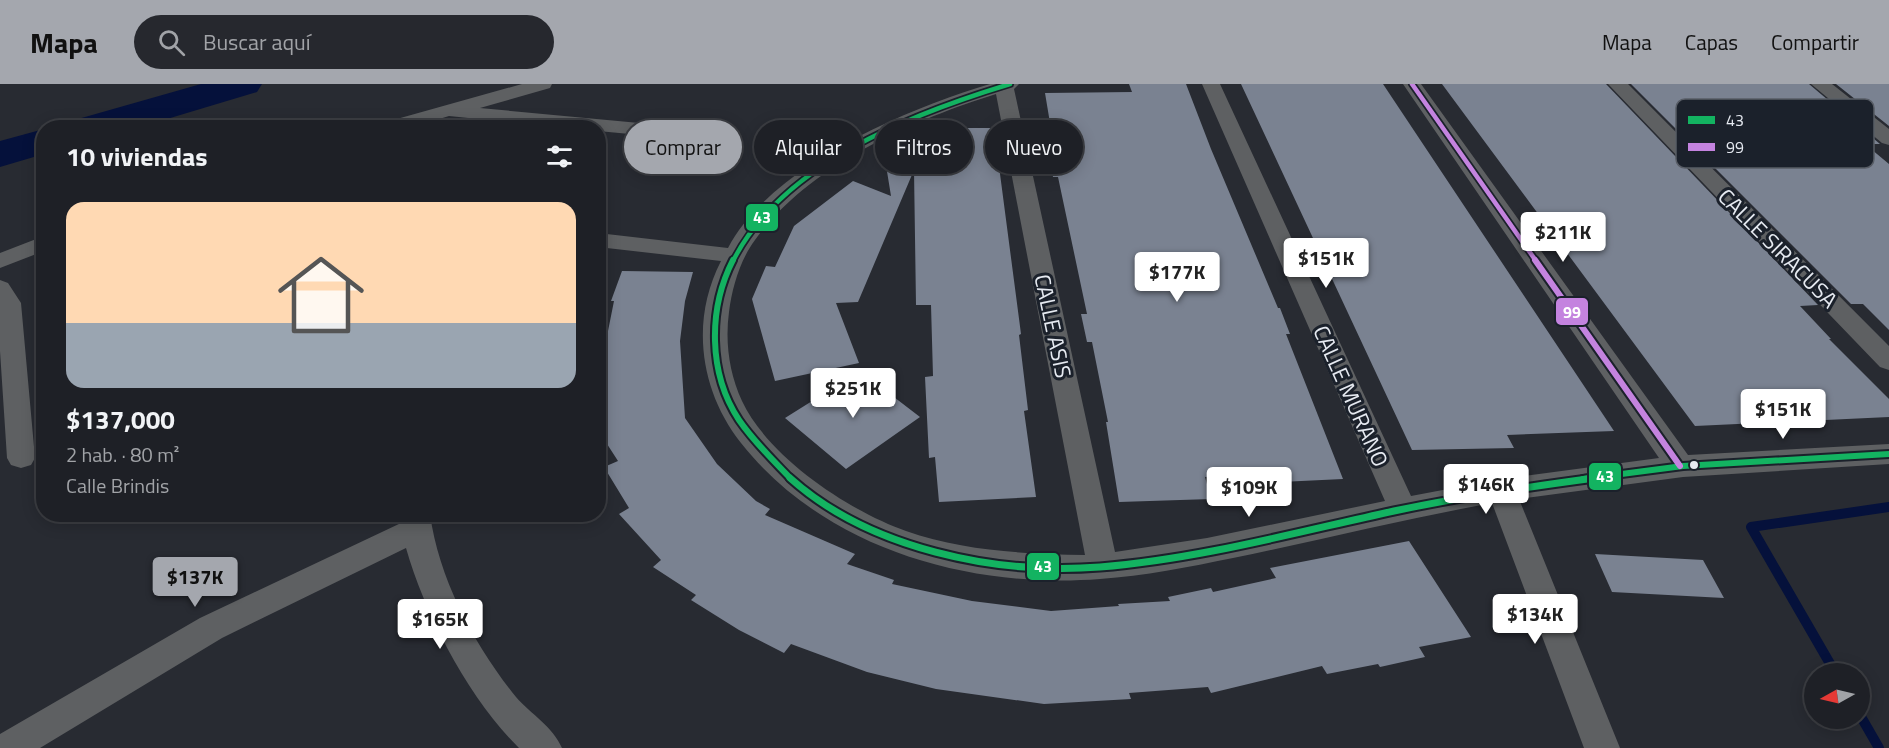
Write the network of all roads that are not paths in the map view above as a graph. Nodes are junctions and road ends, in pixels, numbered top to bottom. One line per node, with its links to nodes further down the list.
1 (543, 84): 8 (street)
2 (1210, 84): 27 (street, CALLE MURANO)
3 (1412, 84): 25 (street)
4 (1617, 84): 15 (street, CALLE SIRACUSA)
5 (1820, 84): 7 (street)
6 (1007, 85): 19 (street); 29 (street, CALLE ASIS)
7 (1839, 99)
8 (444, 110): 9 (street); 10 (street)
9 (412, 120)
10 (548, 120)
11 (606, 126): 12 (street)
12 (624, 127)
13 (1874, 127): 14 (street)
14 (1889, 139)
15 (1676, 144)
16 (1699, 168): 22 (street, CALLE SIRACUSA)
17 (606, 241): 19 (street)
18 (36, 246): 20 (street)
19 (732, 255): 29 (street)
20 (0, 261)
21 (0, 288): 24 (street)
22 (1889, 361)
23 (1889, 454): 25 (street)
24 (21, 458)
25 (1680, 466): 26 (street)
26 (1502, 490): 27 (street); 32 (street)
27 (1403, 510): 29 (street)
28 (415, 522): 30 (street); 31 (street)
29 (1103, 567)
30 (8, 748)
31 (544, 748)
32 (1602, 748)

